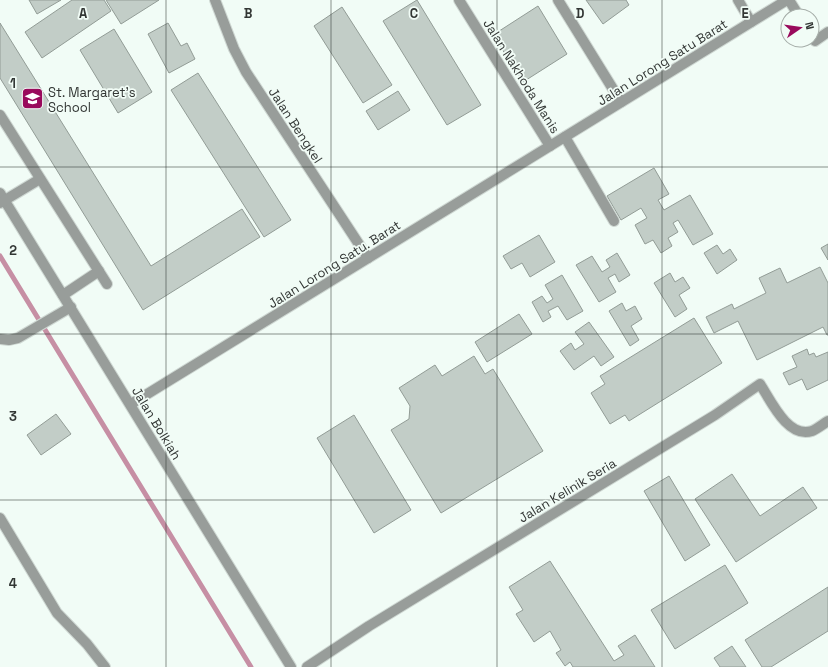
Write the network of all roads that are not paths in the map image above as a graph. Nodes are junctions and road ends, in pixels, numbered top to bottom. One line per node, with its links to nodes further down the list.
1 (215, 0): 14 (street, Jalan Bengkel)
2 (459, 0): 10 (street, Jalan Nakhoda Manis)
3 (558, 0): 7 (street)
4 (738, 0): 6 (street)
5 (788, 0): 6 (street, Jalan Lorong Satu Barat)
6 (751, 22): 7 (street, Jalan Lorong Satu Barat)
7 (621, 102): 9 (street, Jalan Lorong Satu Barat)
8 (0, 115): 11 (street)
9 (565, 137): 10 (street, Jalan Lorong Satu Barat); 13 (street)
10 (550, 146): 14 (street, Jalan Lorong Satu. Barat)
11 (40, 179): 12 (street); 15 (street)
12 (1, 199): 17 (street, Jalan Bolkiah)
13 (614, 221)
14 (368, 258): 20 (street, Jalan Lorong Satu. Barat)
15 (99, 271): 16 (street); 17 (street)
16 (107, 284)
17 (63, 295): 18 (street, Jalan Bolkiah)
18 (71, 307): 19 (street); 20 (street, Jalan Bolkiah)
19 (0, 339)
20 (131, 404): 24 (street, Jalan Bolkiah)
21 (828, 421): 25 (street, Jalan Kelinik Seria)
22 (0, 518): 23 (street)
23 (105, 667)
24 (291, 667)
25 (307, 667)

